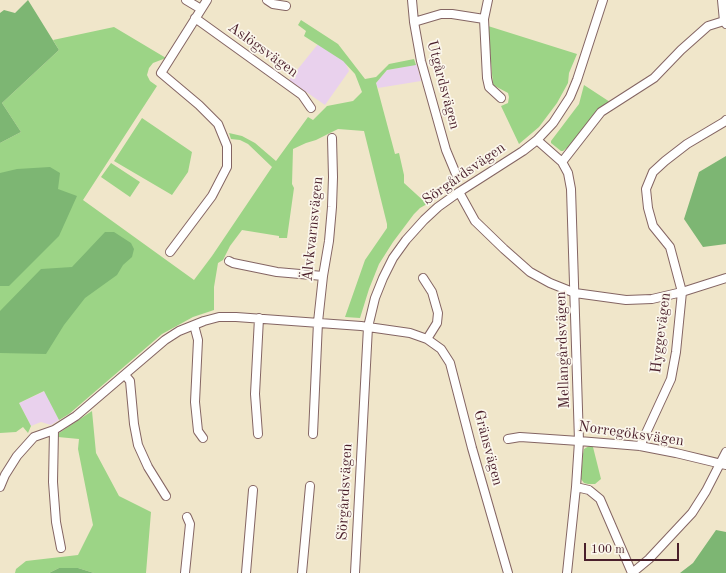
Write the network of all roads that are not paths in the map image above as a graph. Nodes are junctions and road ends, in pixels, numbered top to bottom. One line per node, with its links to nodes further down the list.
1 (186, 0): 9 (street)
2 (207, 0): 9 (street)
3 (268, 0): 8 (street)
4 (412, 0): 12 (street, Utgårdsvägen)
5 (488, 0): 11 (street)
6 (603, 0): 18 (street, Sörgårdsvägen)
7 (722, 0): 13 (street)
8 (286, 6)
9 (200, 9): 10 (street)
10 (195, 18): 15 (street, Aslögsvägen); 22 (street)
11 (484, 19): 12 (street); 14 (street)
12 (414, 22): 20 (street, Utgårdsvägen)
13 (725, 22): 19 (street)
14 (501, 98)
15 (311, 108)
16 (726, 120): 27 (street, Hyggevägen)
17 (332, 138): 24 (street, Älvkvarnsvägen)
18 (537, 140): 19 (street, Mellangårdsvägen); 21 (street, Sörgårdsvägen)
19 (562, 162): 28 (street, Mellangårdsvägen)
20 (456, 174)
21 (459, 192): 28 (street); 32 (street, Sörgårdsvägen)
22 (170, 252)
23 (229, 261): 24 (street)
24 (323, 276): 30 (street, Älvkvarnsvägen)
25 (423, 278): 33 (street)
26 (726, 278): 27 (street)
27 (682, 292): 28 (street); 41 (street, Hyggevägen)
28 (575, 293): 40 (street, Mellangårdsvägen)
29 (259, 318): 30 (street); 31 (street); 36 (street)
30 (318, 322): 32 (street); 37 (street, Älvkvarnsvägen)
31 (194, 325): 34 (street); 38 (street)
32 (368, 327): 33 (street, Gränsvägen); 54 (street, Sörgårdsvägen)
33 (427, 339): 55 (street, Gränsvägen)
34 (125, 375): 35 (street); 48 (street)
35 (54, 430): 45 (street); 50 (street)
36 (258, 434)
37 (313, 434)
38 (203, 438)
39 (508, 440): 40 (street, Norregöksvägen)
40 (579, 441): 41 (street, Norregöksvägen); 46 (street, Mellangårdsvägen)
41 (640, 446): 43 (street, Norregöksvägen)
42 (726, 452): 43 (street)
43 (723, 464): 57 (street)
44 (310, 486): 53 (street)
45 (0, 487)
46 (576, 487): 56 (street, Mellangårdsvägen); 57 (street)
47 (253, 490): 52 (street)
48 (166, 496)
49 (187, 518): 51 (street)
50 (61, 548)
51 (185, 573)
52 (246, 573)
53 (302, 573)
54 (355, 573)
55 (508, 573)
56 (567, 573)
57 (632, 573)

